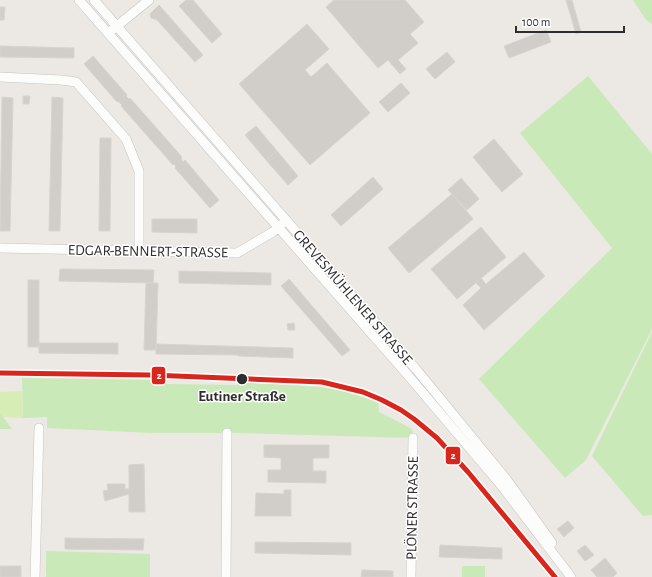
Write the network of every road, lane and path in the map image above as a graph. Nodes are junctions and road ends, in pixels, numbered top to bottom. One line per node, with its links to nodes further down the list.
1 (79, 0): 5 (street, GREVESMÜHLENER STRASSE)
2 (94, 0): 4 (street, GREVESMÜHLENER STRASSE)
3 (149, 0): 4 (street)
4 (117, 27): 5 (street); 7 (street, GREVESMÜHLENER STRASSE)
5 (108, 34): 8 (street, GREVESMÜHLENER STRASSE)
6 (0, 78): 10 (street)
7 (286, 221): 8 (street, EDGAR-BENNERT-STRASSE); 18 (street, GREVESMÜHLENER STRASSE)
8 (278, 228): 10 (street, EDGAR-BENNERT-STRASSE); 17 (street, GREVESMÜHLENER STRASSE)
9 (0, 248): 10 (street, EDGAR-BENNERT-STRASSE)
10 (139, 251)
11 (39, 428): 14 (street)
12 (227, 433): 15 (street)
13 (413, 438): 16 (street, PLÖNER STRASSE)
14 (36, 577)
15 (226, 577)
16 (412, 577)
17 (571, 577)
18 (578, 577)

